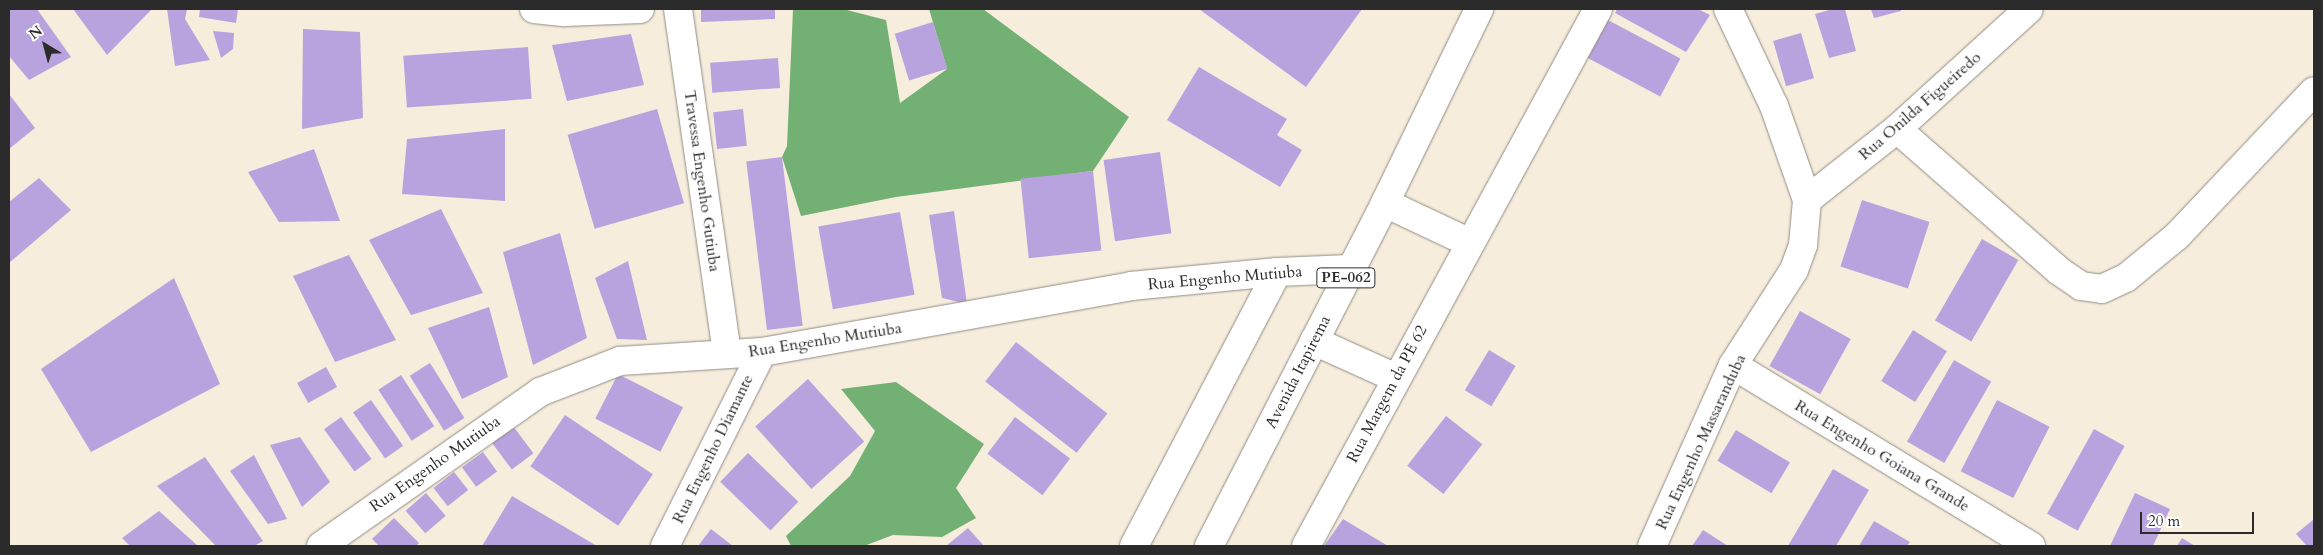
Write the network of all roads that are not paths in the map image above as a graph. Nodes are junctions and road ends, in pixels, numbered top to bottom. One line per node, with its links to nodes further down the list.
1 (534, 9): 2 (street)
2 (640, 9)
3 (678, 9): 17 (street, Travessa Engenho Gutiuba)
4 (1479, 9): 11 (street, Avenida Itapirema / PE-062)
5 (1598, 9): 12 (street, Rua Margem da PE 62)
6 (1728, 9): 10 (street, Rua Engenho Massaranduba)
7 (2029, 9): 9 (street, Rua Onilda Figueiredo)
8 (2314, 91): 9 (street)
9 (1897, 129): 10 (street, Rua Onilda Figueiredo)
10 (1807, 200): 18 (street, Rua Engenho Massaranduba)
11 (1385, 203): 12 (street); 13 (street, Avenida Itapirema / PE-062)
12 (1470, 243): 19 (street, Rua Margem da PE 62)
13 (1350, 269): 14 (street, Rua Engenho Mutiuba); 15 (street, Avenida Itapirema / PE-062)
14 (1276, 272): 16 (street, Rua Engenho Mutiuba); 22 (street)
15 (1314, 341): 19 (street); 23 (street, Avenida Itapirema / PE-062)
16 (762, 352): 17 (street, Rua Engenho Mutiuba); 21 (street, Rua Engenho Diamante)
17 (727, 353): 20 (street, Rua Engenho Mutiuba)
18 (1734, 365): 25 (street, Rua Engenho Massaranduba); 26 (street, Rua Engenho Goiana Grande)
19 (1396, 378): 24 (street, Rua Margem da PE 62)
20 (321, 546)
21 (665, 546)
22 (1134, 546)
23 (1209, 546)
24 (1306, 546)
25 (1652, 546)
26 (2031, 546)

